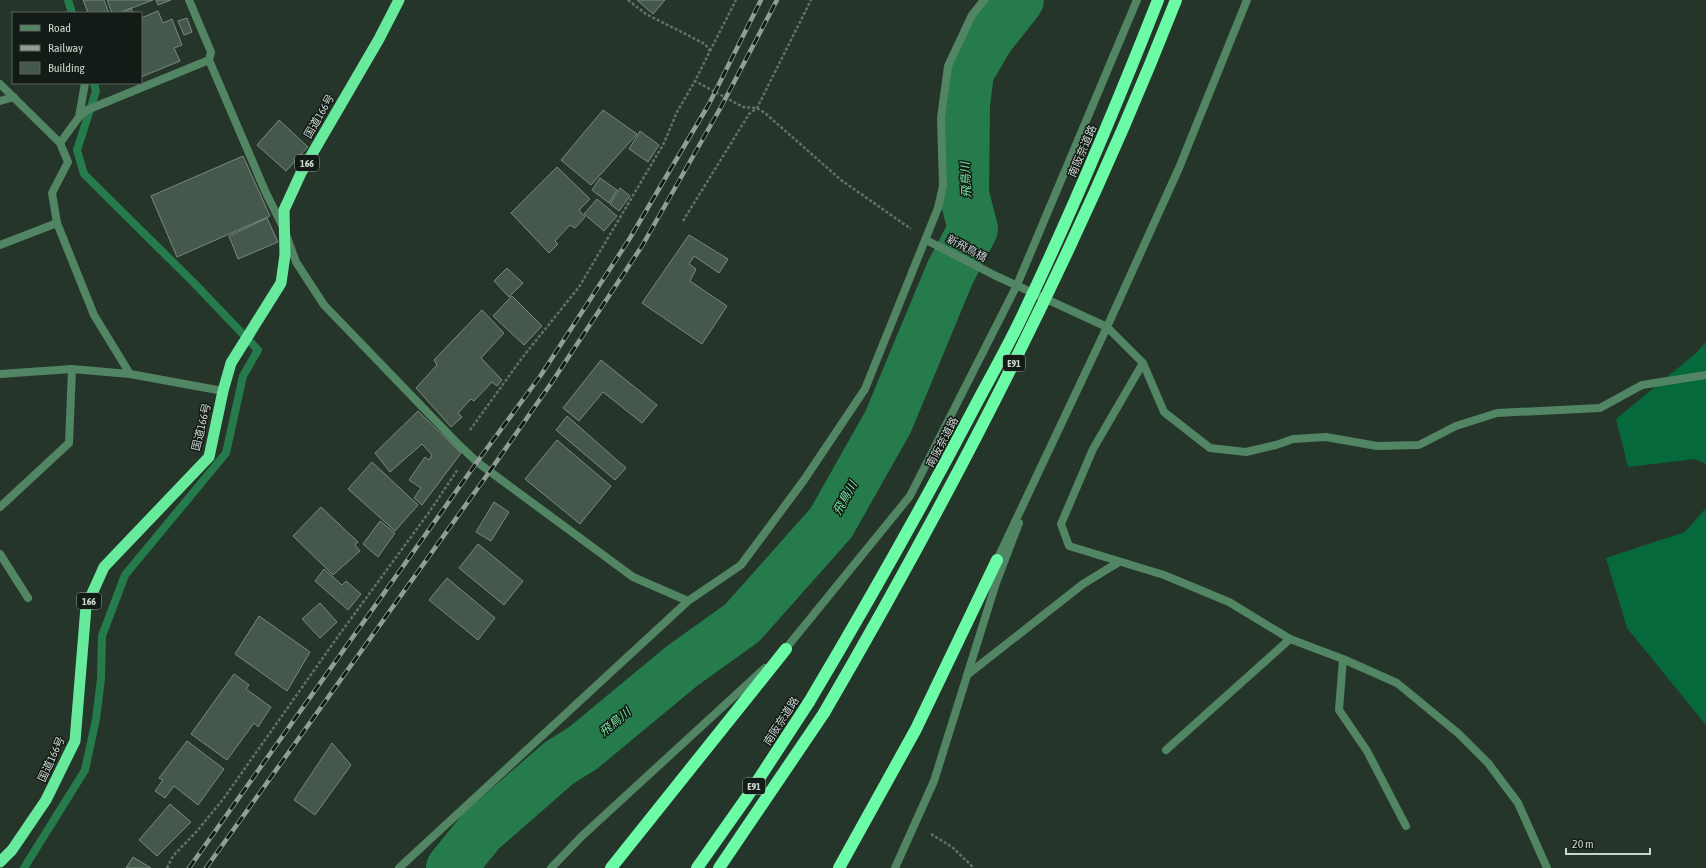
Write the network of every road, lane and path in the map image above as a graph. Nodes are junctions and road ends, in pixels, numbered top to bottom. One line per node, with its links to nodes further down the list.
1 (189, 0): 12 (street)
2 (399, 0): 23 (highway, 国道166号 / 166)
3 (628, 0): 11 (path)
4 (736, 0): 11 (path)
5 (811, 0): 18 (path)
6 (984, 0): 24 (street)
7 (1137, 0): 26 (street)
8 (1158, 0): 55 (highway, 南阪奈道路 / E91, bridge)
9 (1176, 0): 56 (highway, E91, bridge)
10 (1247, 0): 27 (street)
11 (710, 51): 13 (path)
12 (209, 60): 19 (street); 23 (street)
13 (695, 81): 18 (path); 34 (path)
14 (0, 84): 16 (street)
15 (85, 84): 19 (street)
16 (14, 97): 17 (street); 20 (street)
17 (0, 101)
18 (756, 108): 21 (path); 24 (path)
19 (79, 116): 20 (street)
20 (60, 143): 22 (street)
21 (683, 222)
22 (58, 223): 25 (street); 31 (street)
23 (284, 229): 33 (highway, 国道166号 / 166); 34 (street)
24 (928, 240): 26 (street, 新飛鳥橋); 42 (street)
25 (0, 245)
26 (1017, 285): 27 (street, 新飛鳥橋); 44 (street)
27 (1106, 327): 28 (street, 新飛鳥橋); 36 (street)
28 (1143, 363): 32 (street); 40 (street)
29 (72, 369): 30 (street); 31 (street); 37 (street)
30 (0, 374)
31 (130, 374): 33 (street)
32 (1706, 375)
33 (223, 391): 50 (highway, 国道166号 / 166)
34 (459, 445): 35 (street)
35 (468, 454): 42 (street); 51 (path)
36 (1041, 466): 39 (street); 46 (street)
37 (0, 507)
38 (0, 554): 41 (street)
39 (996, 560): 57 (highway)
40 (1119, 562): 43 (street); 46 (street)
41 (28, 598)
42 (688, 600): 52 (street)
43 (1290, 639): 45 (street); 47 (street)
44 (786, 649): 53 (street); 54 (highway)
45 (1343, 659): 49 (street); 60 (street)
46 (967, 675): 48 (street)
47 (1166, 750)
48 (915, 823): 58 (street); 59 (path)
49 (1406, 826)
50 (0, 862)
51 (167, 868)
52 (399, 868)
53 (551, 868)
54 (611, 868)
55 (697, 868)
56 (719, 868)
57 (839, 868)
58 (894, 868)
59 (974, 868)
60 (1547, 868)

